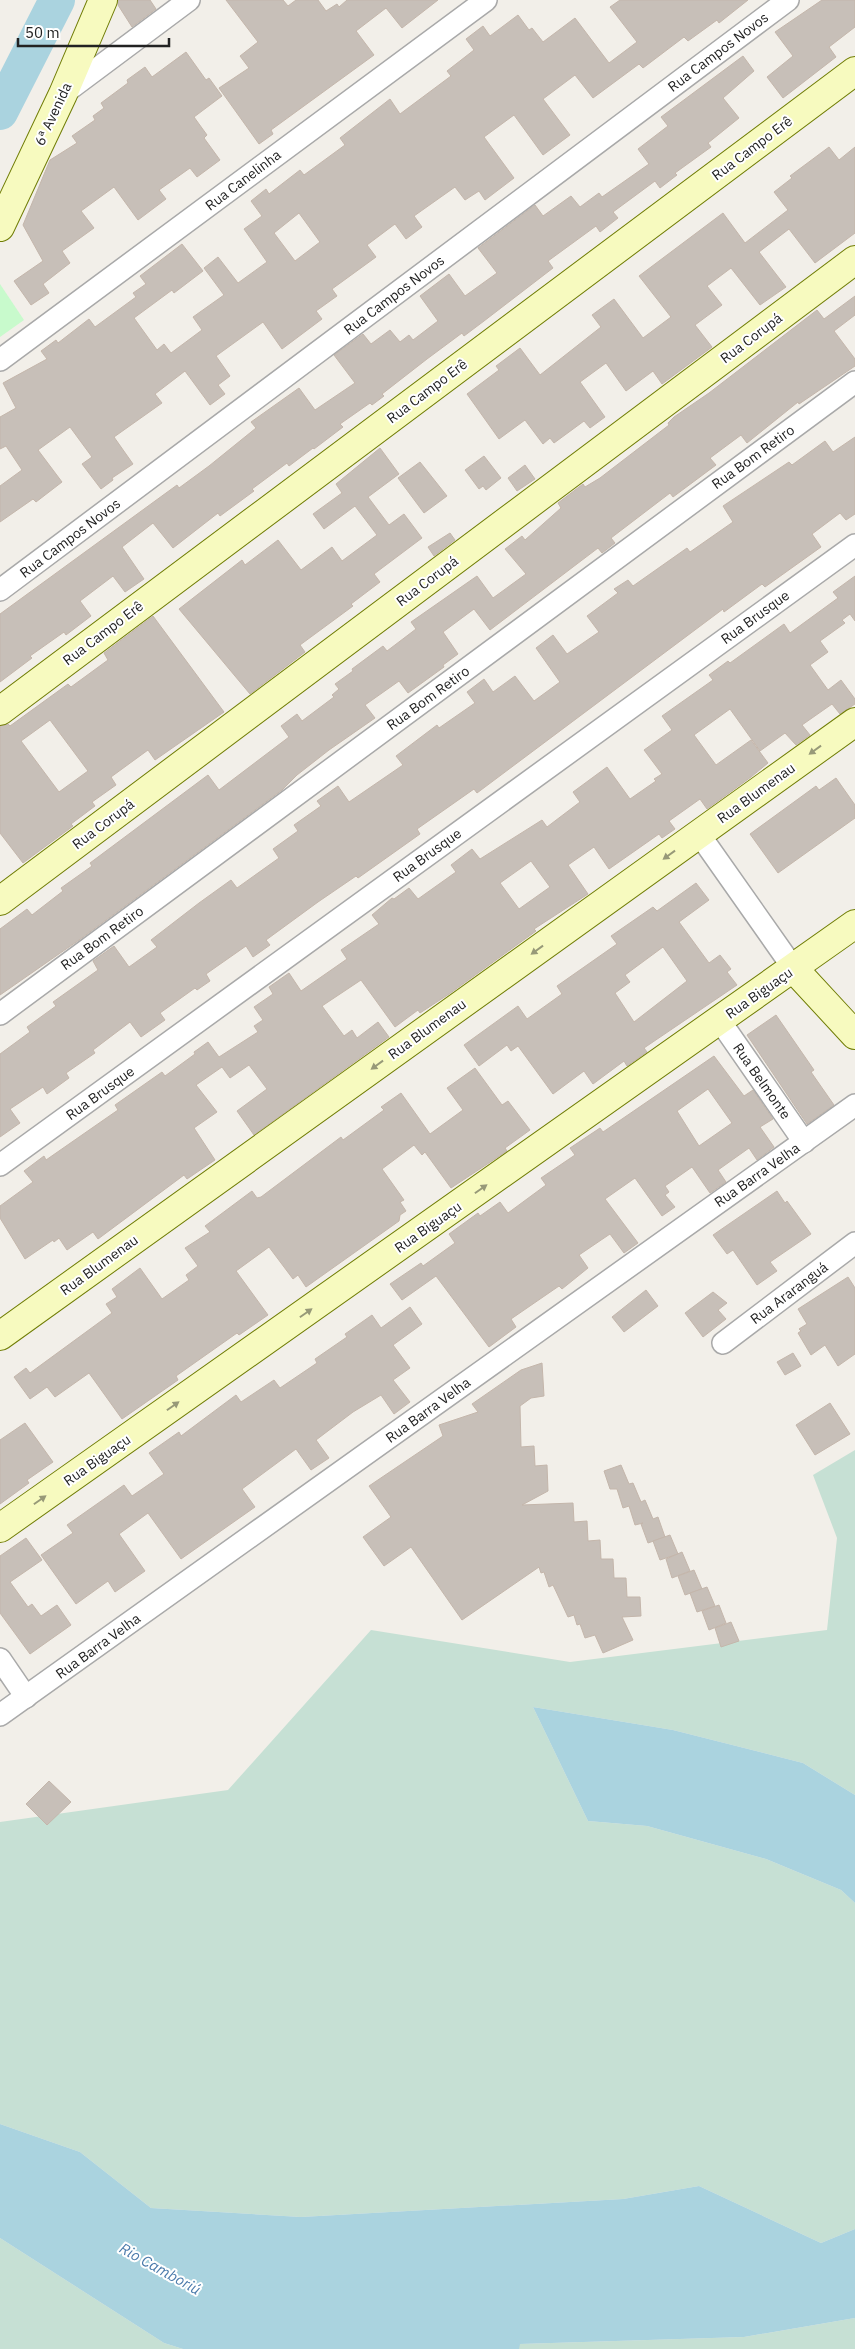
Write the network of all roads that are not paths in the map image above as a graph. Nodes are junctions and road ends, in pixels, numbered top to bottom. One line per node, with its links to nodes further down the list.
1 (103, 0): 6 (street, 6ª Avenida)
2 (189, 0): 6 (street)
3 (486, 0): 9 (street, Rua Canelinha)
4 (788, 0): 12 (street, Rua Campos Novos)
5 (855, 71): 13 (street, Rua Campo Erê)
6 (63, 94): 7 (street, 6ª Avenida)
7 (0, 227)
8 (855, 260): 16 (street, Rua Corupá)
9 (0, 360)
10 (855, 382): 19 (street, Rua Bom Retiro)
11 (855, 545): 24 (street, Rua Brusque)
12 (0, 590)
13 (0, 710)
14 (855, 722): 15 (street, Rua Blumenau, one-way to 15)
15 (699, 834): 18 (street); 26 (street, Rua Blumenau, one-way to 26)
16 (0, 901)
17 (855, 924): 18 (street, Rua Biguaçu)
18 (794, 968): 20 (street, Rua Biguaçu); 21 (street)
19 (0, 1014)
20 (720, 1021): 23 (street, Rua Belmonte); 28 (street, Rua Biguaçu, one-way to 20)
21 (855, 1035)
22 (855, 1106): 23 (street, Rua Barra Velha)
23 (804, 1142): 30 (street, Rua Barra Velha)
24 (0, 1165)
25 (855, 1242): 27 (street, Rua Araranguá)
26 (0, 1336)
27 (723, 1343)
28 (0, 1528)
29 (0, 1659): 30 (street)
30 (26, 1697): 31 (street, Rua Barra Velha)
31 (0, 1715)

